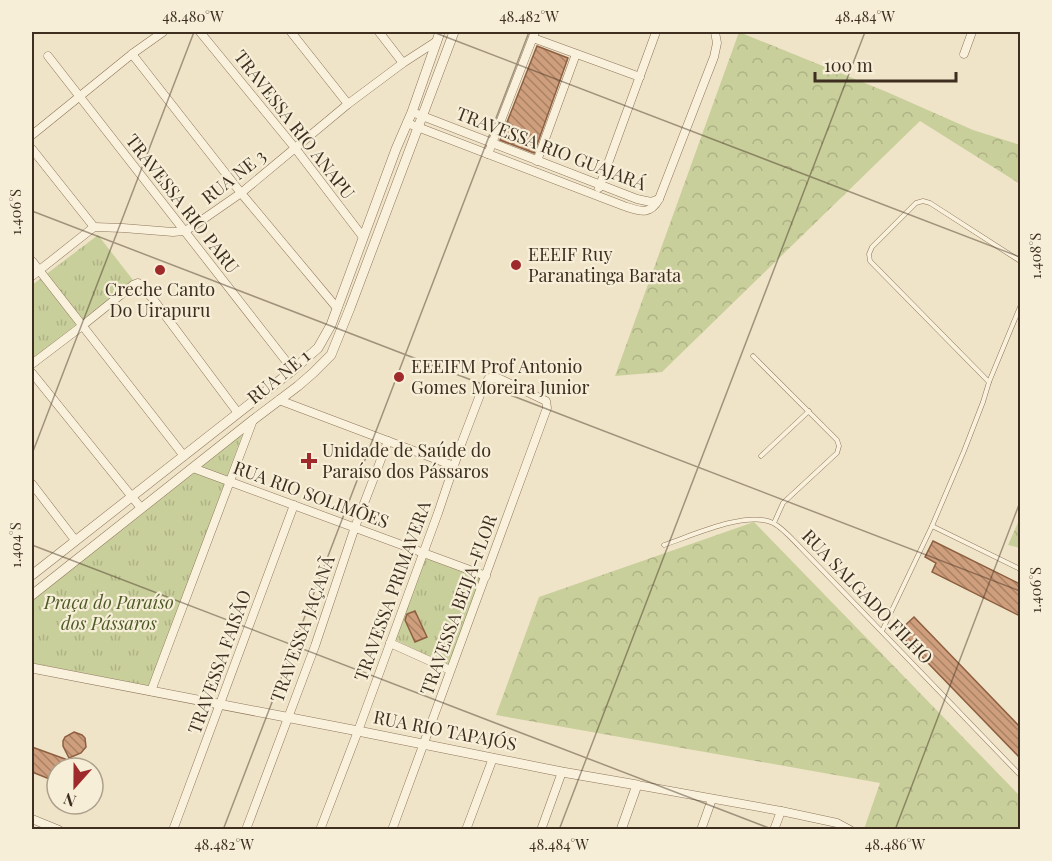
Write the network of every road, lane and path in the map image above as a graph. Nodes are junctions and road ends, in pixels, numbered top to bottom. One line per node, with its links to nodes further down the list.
1 (163, 32): 11 (street)
2 (200, 32): 25 (street, TRAVESSA RIO ANAPU)
3 (291, 32): 18 (street)
4 (378, 32): 15 (street)
5 (454, 32): 20 (street, RUA NE 1)
6 (656, 32): 16 (street)
7 (715, 32): 33 (street)
8 (972, 32): 13 (street)
9 (534, 35): 12 (street); 24 (street)
10 (439, 36): 15 (street, RUA NE 3); 19 (street, RUA NE 1)
11 (132, 54): 17 (street); 31 (street)
12 (576, 54): 16 (street); 28 (street)
13 (964, 54)
14 (48, 56): 17 (street, TRAVESSA RIO PARU)
15 (403, 63): 18 (street, RUA NE 3)
16 (640, 77): 30 (street)
17 (79, 97): 23 (street); 35 (street, TRAVESSA RIO PARU)
18 (348, 104): 25 (street, RUA NE 3)
19 (412, 112): 20 (street, TRAVESSA RIO GUAJARÁ); 21 (street, RUA NE 1)
20 (423, 116): 22 (street, RUA NE 1); 24 (street, TRAVESSA RIO GUAJARÁ)
21 (407, 123): 22 (street, TRAVESSA RIO GUAJARÁ); 36 (street, RUA NE 1)
22 (418, 128): 27 (street, TRAVESSA RIO GUAJARÁ); 50 (street, RUA NE 1)
23 (32, 135)
24 (493, 143): 27 (street); 28 (street, TRAVESSA RIO GUAJARÁ)
25 (295, 148): 31 (street, RUA NE 3); 36 (street, TRAVESSA RIO ANAPU)
26 (32, 149): 34 (street)
27 (488, 154): 29 (street, TRAVESSA RIO GUAJARÁ)
28 (539, 162): 29 (street); 30 (street, TRAVESSA RIO GUAJARÁ)
29 (538, 173): 32 (street, TRAVESSA RIO GUAJARÁ)
30 (600, 184): 32 (street); 33 (street, TRAVESSA RIO GUAJARÁ)
31 (242, 193): 35 (street, RUA NE 3); 42 (street)
32 (596, 196): 33 (street, TRAVESSA RIO GUAJARÁ)
33 (659, 199)
34 (94, 227): 35 (street); 39 (street)
35 (184, 231): 47 (street, TRAVESSA RIO PARU)
36 (363, 237): 42 (street, RUA NE 1)
37 (32, 261): 39 (street)
38 (1020, 261): 49 (lane)
39 (39, 270): 40 (street); 43 (street)
40 (32, 276)
41 (1020, 307): 49 (lane)
42 (337, 308): 47 (street, RUA NE 1)
43 (82, 326): 45 (street); 53 (street); 56 (street)
44 (753, 356): 52 (lane)
45 (32, 364)
46 (32, 373): 62 (street)
47 (289, 373): 50 (street); 53 (street, RUA NE 1)
48 (505, 381): 58 (street, TRAVESSA PRIMAVERA); 73 (street, TRAVESSA BEIJA-FLOR)
49 (989, 382): 66 (lane)
50 (295, 388): 51 (street, RUA NE 1)
51 (279, 400): 54 (street, RUA NE 1); 55 (street)
52 (808, 411): 57 (lane); 65 (lane)
53 (238, 413): 56 (street, RUA NE 1)
54 (253, 420): 59 (street, RUA NE 1); 60 (street)
55 (388, 441): 58 (street); 67 (street, TRAVESSA JAÇANÃ)
56 (184, 456): 62 (street, RUA NE 1)
57 (761, 456)
58 (454, 466): 70 (street, TRAVESSA PRIMAVERA)
59 (193, 468): 60 (street, RUA RIO SOLIMÕES); 64 (street, RUA NE 1)
60 (231, 481): 63 (street, RUA RIO SOLIMÕES); 79 (street)
61 (32, 484): 68 (street)
62 (132, 497): 64 (street); 68 (street, RUA NE 1)
63 (294, 505): 67 (street, RUA RIO SOLIMÕES); 80 (street, TRAVESSA FAISÃO)
64 (141, 508): 74 (street, RUA NE 1)
65 (774, 523): 69 (lane); 75 (lane, RUA SALGADO FILHO)
66 (932, 526): 71 (lane); 75 (lane)
67 (355, 527): 70 (street, RUA RIO SOLIMÕES); 81 (street, TRAVESSA JAÇANÃ)
68 (75, 540): 72 (street, RUA NE 1)
69 (664, 545)
70 (423, 552): 73 (street, RUA RIO SOLIMÕES); 76 (street, TRAVESSA PRIMAVERA)
71 (1020, 568)
72 (32, 575)
73 (486, 576): 78 (street, TRAVESSA BEIJA-FLOR)
74 (32, 595)
75 (882, 631): 86 (lane, RUA SALGADO FILHO)
76 (390, 643): 78 (street); 82 (street, TRAVESSA PRIMAVERA)
77 (32, 668): 79 (street, RUA RIO TAPAJÓS)
78 (450, 670): 83 (street, TRAVESSA BEIJA-FLOR)
79 (151, 691): 80 (street, RUA RIO TAPAJÓS)
80 (220, 704): 81 (street, RUA RIO TAPAJÓS); 93 (street, TRAVESSA FAISÃO)
81 (288, 717): 82 (street, RUA RIO TAPAJÓS); 91 (street, TRAVESSA JAÇANÃ)
82 (358, 731): 83 (street, RUA RIO TAPAJÓS); 94 (street, TRAVESSA PRIMAVERA)
83 (424, 744): 84 (street, RUA RIO TAPAJÓS); 95 (street, TRAVESSA BEIJA-FLOR)
84 (493, 758): 85 (street, RUA RIO TAPAJÓS); 96 (street)
85 (562, 772): 87 (street, RUA RIO TAPAJÓS); 97 (street)
86 (1020, 775)
87 (637, 785): 88 (street, RUA RIO TAPAJÓS); 98 (street)
88 (712, 799): 89 (street, RUA RIO TAPAJÓS); 99 (street)
89 (781, 811): 100 (street); 101 (street, RUA RIO TAPAJÓS)
90 (32, 819): 92 (street)
91 (248, 829)
92 (59, 830)
93 (173, 830)
94 (320, 830)
95 (392, 830)
96 (466, 830)
97 (541, 830)
98 (621, 830)
99 (701, 830)
100 (774, 830)
101 (850, 830)

